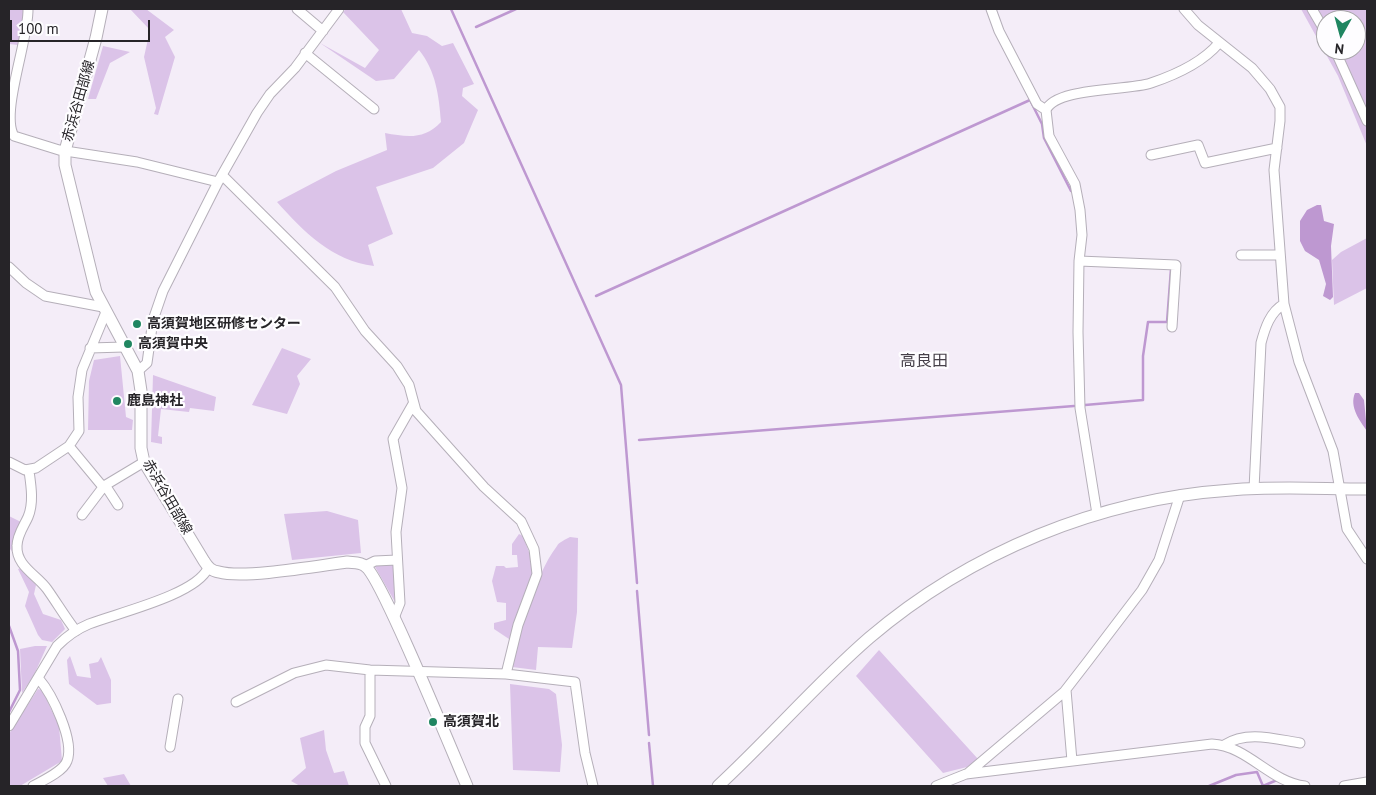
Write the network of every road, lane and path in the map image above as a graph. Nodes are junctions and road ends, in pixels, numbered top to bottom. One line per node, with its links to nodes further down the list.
1 (28, 9): 15 (street)
2 (102, 9): 15 (main road, 赤浜谷田部線)
3 (297, 9): 7 (street)
4 (339, 9): 7 (street)
5 (990, 9): 12 (street)
6 (1184, 9): 8 (street)
7 (322, 30): 9 (street)
8 (1219, 42): 12 (street); 14 (street)
9 (305, 53): 11 (street); 17 (street)
10 (1340, 60): 13 (street)
11 (374, 109)
12 (1046, 110): 20 (street)
13 (1367, 121)
14 (1277, 148): 16 (street); 19 (street)
15 (65, 151): 17 (street); 23 (main road, 赤浜谷田部線)
16 (1151, 155)
17 (220, 179): 27 (street); 28 (street)
18 (1241, 255): 19 (street)
19 (1279, 255): 22 (street)
20 (1079, 261): 24 (street); 40 (street)
21 (9, 266): 23 (street)
22 (1284, 304): 34 (street); 35 (street)
23 (104, 310): 25 (main road, 赤浜谷田部線); 26 (street)
24 (1172, 327)
25 (124, 347): 26 (street); 27 (main road, 赤浜谷田部線)
26 (90, 348): 29 (street)
27 (138, 372): 31 (main road, 赤浜谷田部線)
28 (413, 404): 42 (street); 49 (street)
29 (69, 446): 32 (street); 33 (street)
30 (9, 462): 32 (street)
31 (144, 462): 33 (street); 44 (main road, 赤浜谷田部線)
32 (30, 471): 46 (street)
33 (104, 486): 38 (street); 39 (street)
34 (1254, 488): 35 (main road); 37 (main road)
35 (1341, 489): 36 (main road); 41 (street)
36 (1367, 490)
37 (1180, 495): 40 (main road); 51 (street)
38 (118, 505)
39 (82, 514)
40 (1098, 514): 66 (main road)
41 (1367, 559)
42 (397, 560): 43 (street); 45 (street)
43 (365, 566): 44 (main road); 45 (main road)
44 (208, 568): 46 (street)
45 (394, 618): 48 (main road)
46 (76, 630): 50 (street)
47 (370, 670): 48 (street); 53 (street); 63 (street)
48 (417, 671): 49 (street); 64 (main road)
49 (506, 674): 65 (street)
50 (39, 679): 54 (street); 60 (street)
51 (1066, 690): 58 (street); 59 (street)
52 (178, 699): 57 (street)
53 (236, 702)
54 (9, 726)
55 (1300, 743): 56 (street)
56 (1224, 745): 58 (street); 68 (street)
57 (170, 748)
58 (1072, 761): 59 (street)
59 (966, 774): 67 (street)
60 (47, 782): 62 (street)
61 (1367, 782): 69 (street)
62 (33, 786)
63 (386, 786)
64 (466, 786)
65 (592, 786)
66 (718, 786)
67 (936, 786)
68 (1305, 786)
69 (1346, 786)

